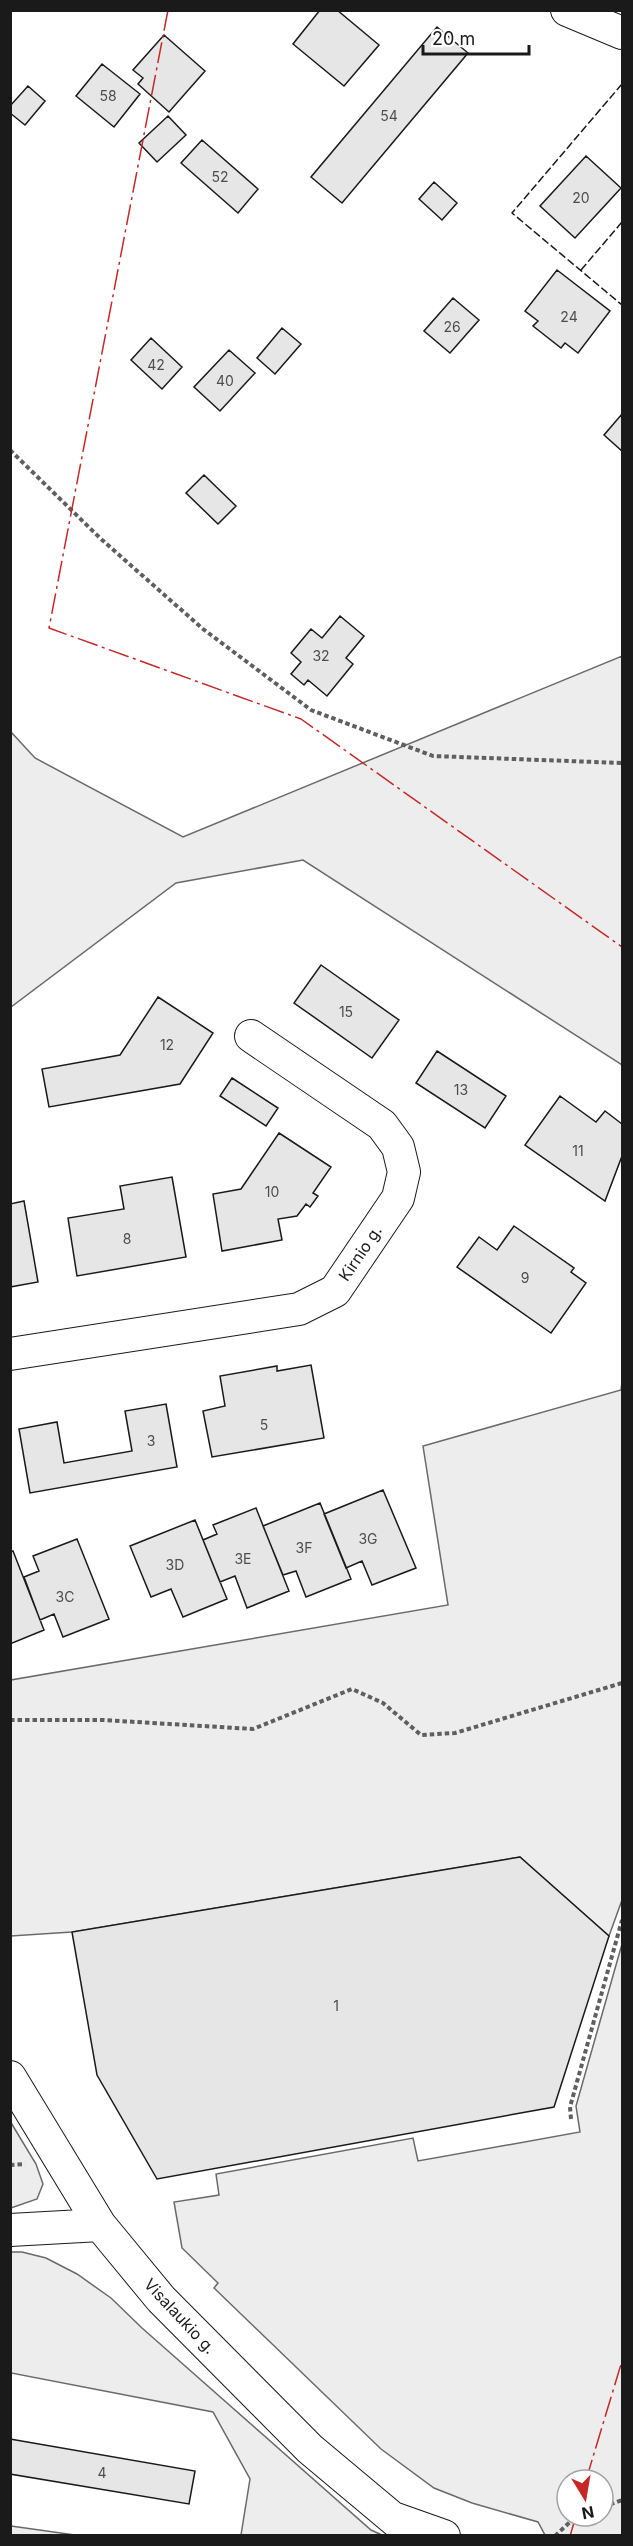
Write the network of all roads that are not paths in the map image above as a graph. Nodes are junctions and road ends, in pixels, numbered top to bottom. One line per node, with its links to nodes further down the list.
1 (567, 10): 2 (street)
2 (622, 33)
3 (251, 1036): 4 (street, Kirnio g.)
4 (10, 1354)
5 (10, 2077): 6 (street, Visalaukio g.)
6 (100, 2225): 7 (street); 8 (street, Visalaukio g.)
7 (10, 2230)
8 (403, 2527): 9 (street, Visalaukio g.)
9 (444, 2535)

